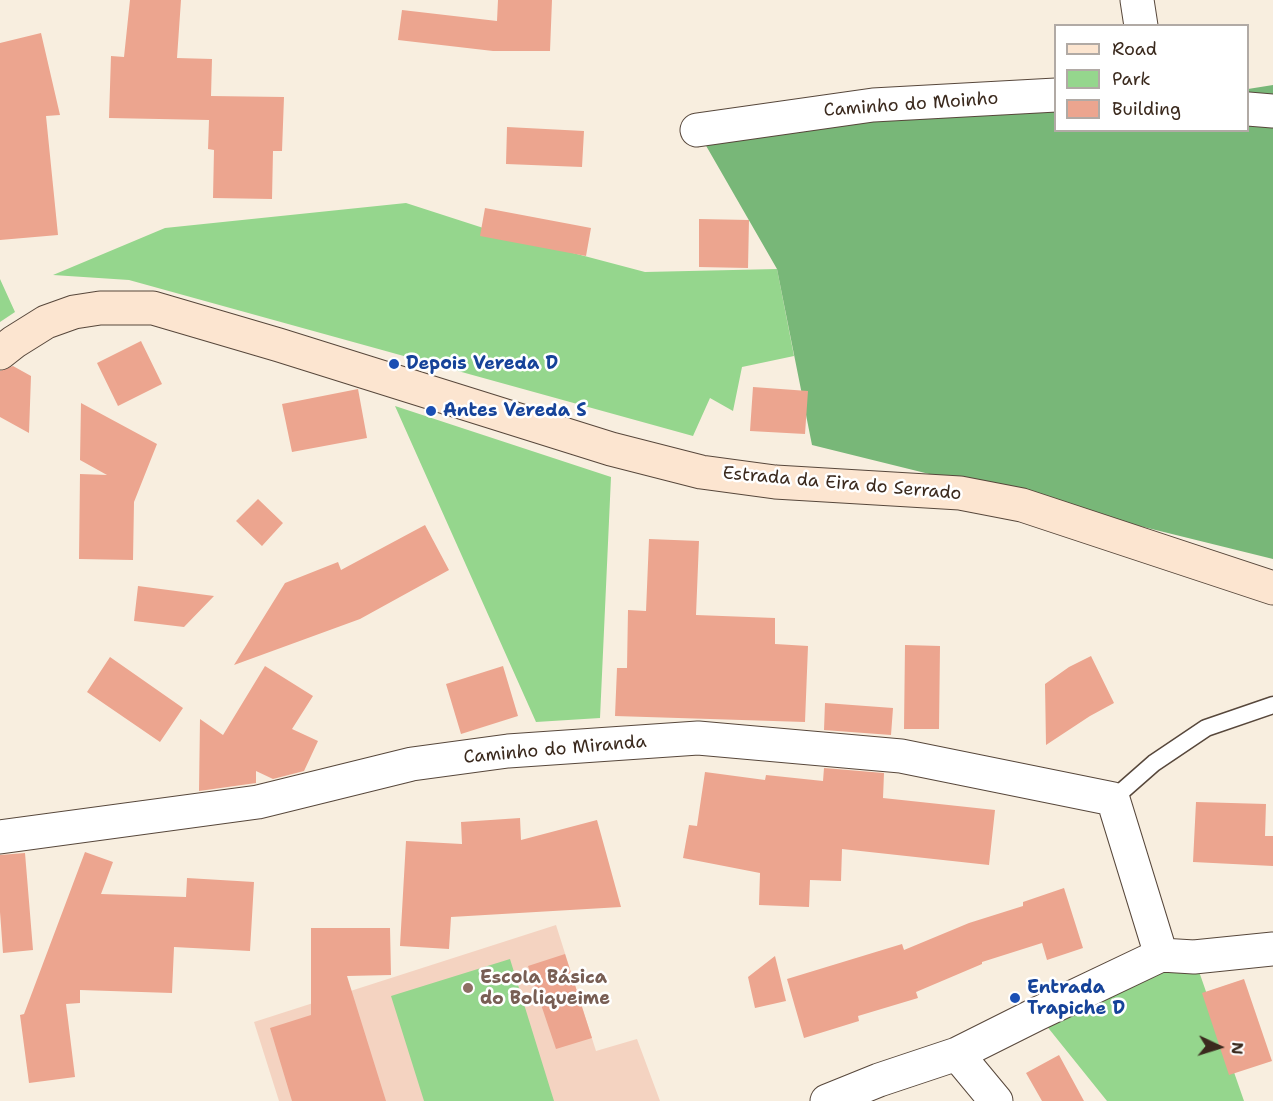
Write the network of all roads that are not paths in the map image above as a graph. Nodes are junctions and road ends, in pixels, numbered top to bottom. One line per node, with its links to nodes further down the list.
1 (1137, 0): 2 (street)
2 (1141, 24)
3 (1054, 95): 6 (street, Caminho do Moinho)
4 (1249, 109): 5 (street)
5 (1273, 111)
6 (697, 130)
7 (0, 353): 8 (main road, Estrada da Eira do Serrado)
8 (1273, 588)
9 (1273, 705): 10 (lane)
10 (1113, 799): 11 (street, Caminho do Miranda); 13 (street)
11 (0, 837)
12 (1273, 949): 13 (street)
13 (1161, 955): 14 (street)
14 (957, 1054): 15 (street); 16 (street)
15 (827, 1101)
16 (996, 1101)

